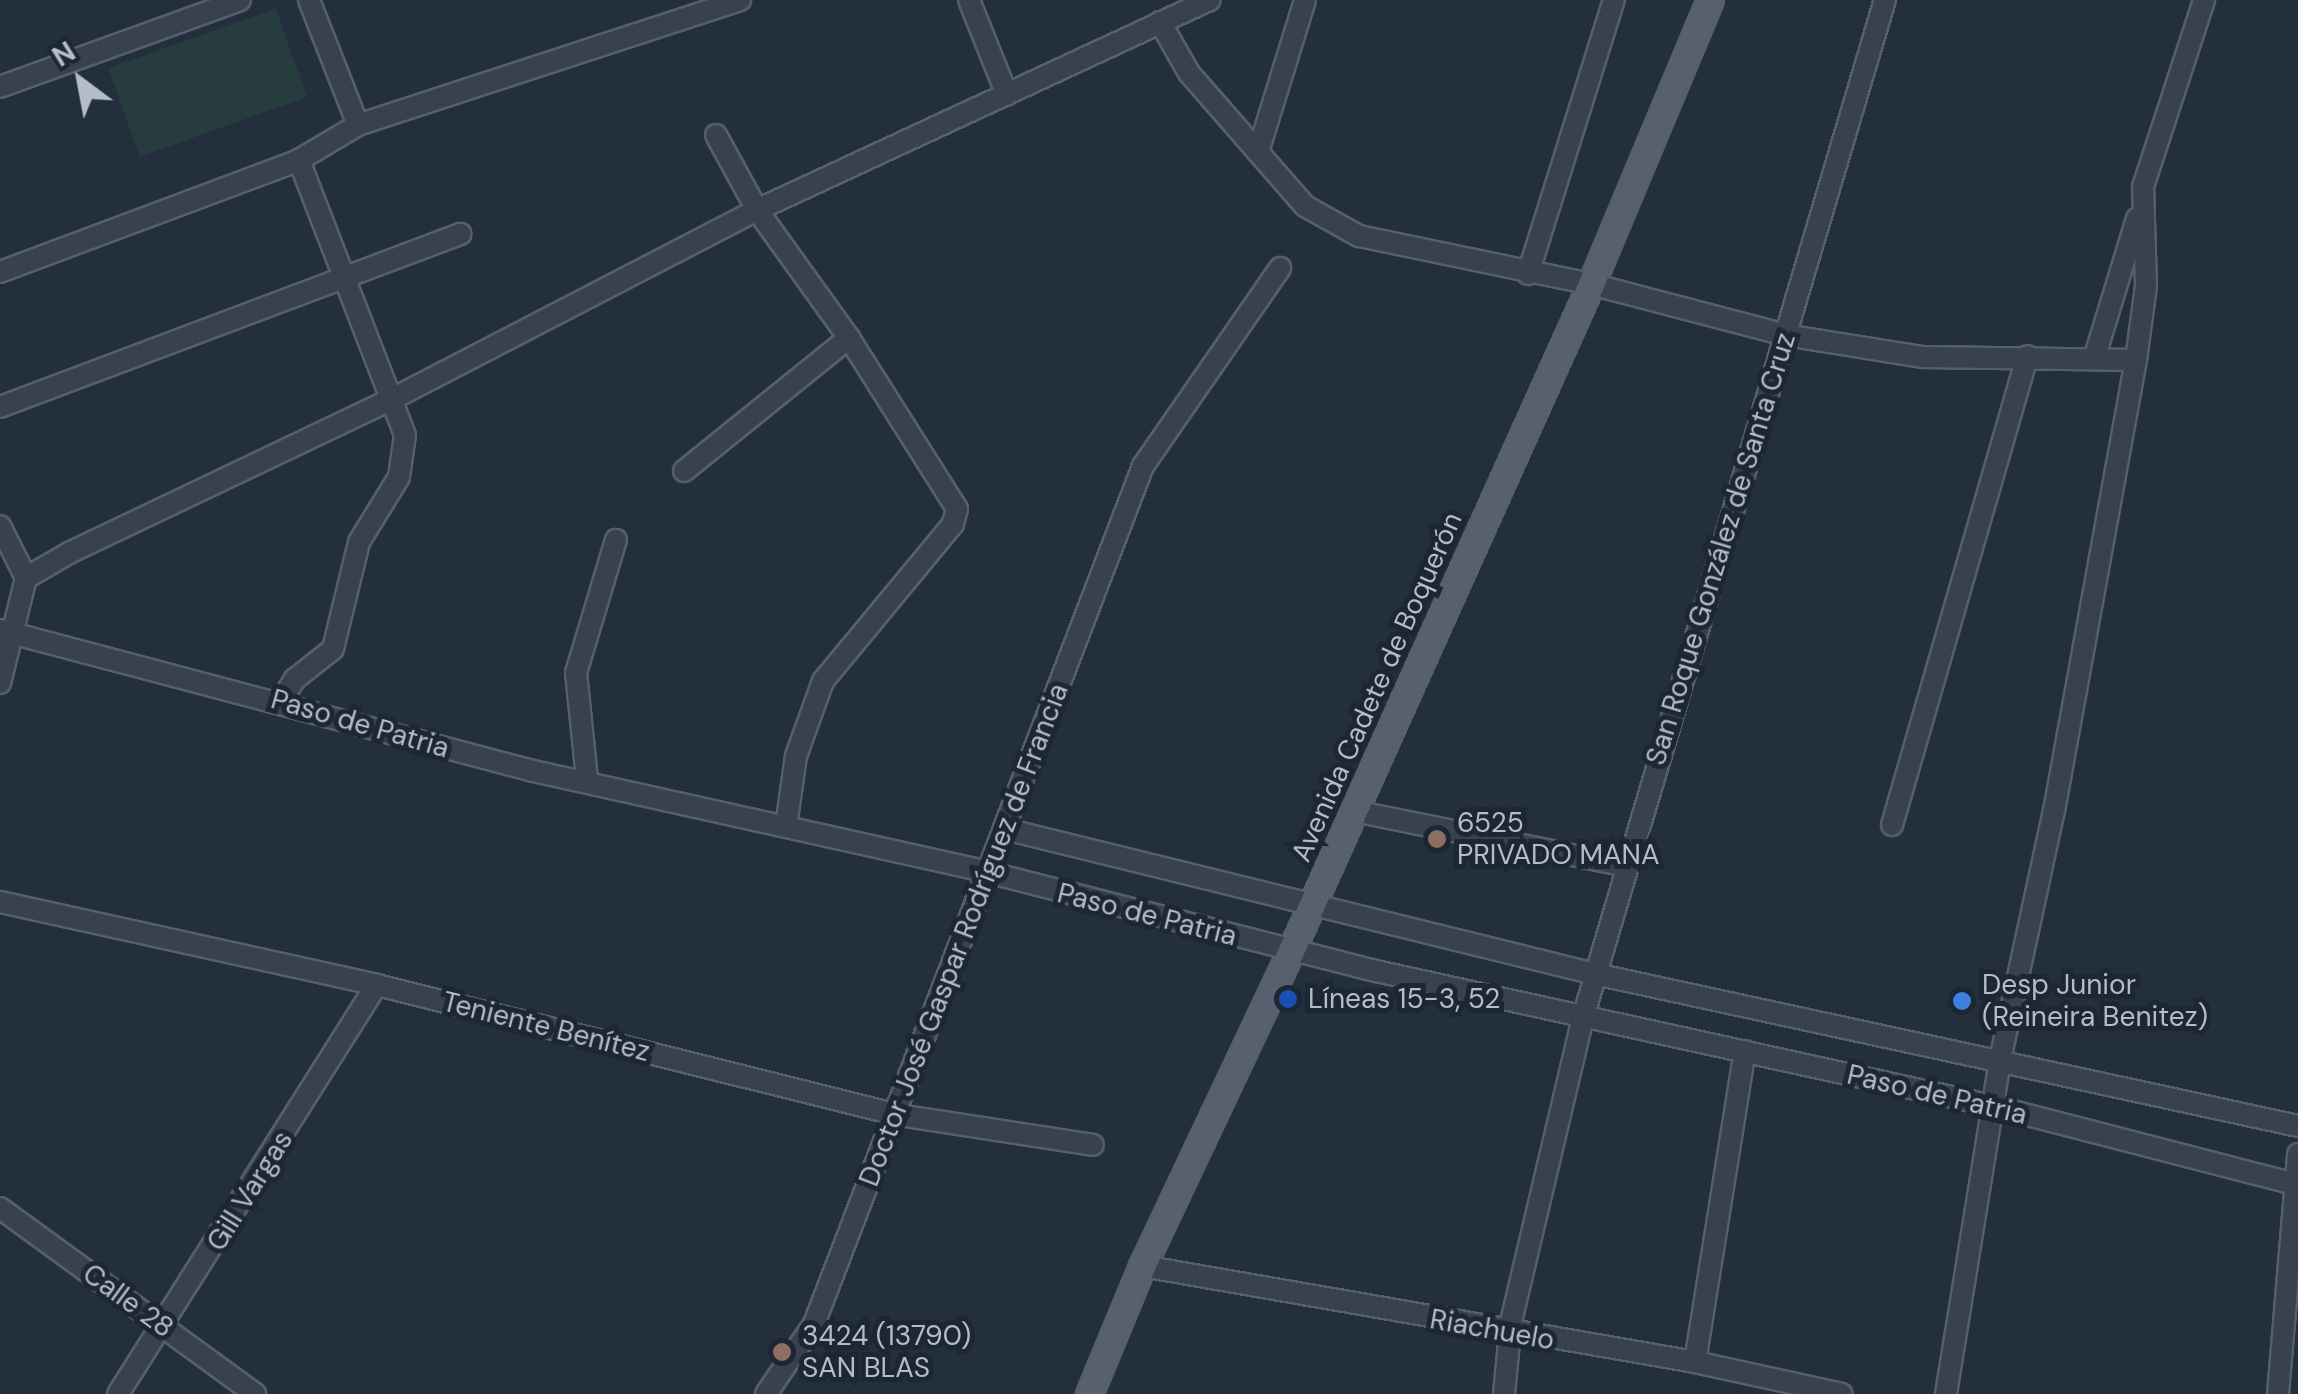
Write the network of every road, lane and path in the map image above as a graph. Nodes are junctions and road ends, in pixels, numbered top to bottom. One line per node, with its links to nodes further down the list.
1 (240, 0): 11 (street)
2 (310, 0): 15 (street)
3 (740, 0): 15 (street)
4 (969, 0): 14 (street)
5 (1210, 0): 12 (street)
6 (1305, 0): 17 (street)
7 (1614, 0): 24 (street)
8 (1710, 0): 26 (main road, Avenida Cadete de Boquerón)
9 (1885, 0): 27 (street, San Roque González de Santa Cruz)
10 (2204, 0): 19 (street)
11 (185, 8): 13 (street)
12 (1160, 22): 14 (street); 17 (street)
13 (0, 87)
14 (1007, 94): 20 (street)
15 (358, 125): 18 (street)
16 (716, 135): 20 (street)
17 (1258, 152): 24 (street)
18 (299, 160): 23 (street); 25 (street)
19 (2143, 193): 30 (street); 31 (street)
20 (756, 210): 28 (street); 32 (street)
21 (461, 234): 25 (street)
22 (1280, 268): 45 (street, Doctor José Gaspar Rodríguez de Francia)
23 (0, 272)
24 (1528, 274): 26 (street)
25 (349, 279): 32 (street); 33 (street)
26 (1591, 284): 27 (street); 42 (main road, Avenida Cadete de Boquerón)
27 (1785, 335): 29 (street); 46 (street, San Roque González de Santa Cruz)
28 (849, 338): 34 (street); 44 (street)
29 (2028, 356): 30 (street); 43 (street)
30 (2094, 359): 31 (street)
31 (2136, 360): 55 (street)
32 (396, 397): 37 (street); 40 (street)
33 (0, 407)
34 (684, 471)
35 (0, 526): 37 (street)
36 (616, 540): 41 (street)
37 (26, 578): 38 (street)
38 (6, 631): 39 (street); 40 (street, Paso de Patria)
39 (0, 684)
40 (281, 702): 41 (street, Paso de Patria)
41 (587, 779): 44 (street, Paso de Patria)
42 (1354, 812): 46 (street); 49 (main road, Avenida Cadete de Boquerón)
43 (1892, 825)
44 (786, 826): 47 (street, Paso de Patria)
45 (1005, 829): 47 (street, Doctor José Gaspar Rodríguez de Francia); 49 (street, Paso de Patria)
46 (1627, 866): 51 (street, San Roque González de Santa Cruz)
47 (987, 872): 50 (street, Paso de Patria); 57 (street, Doctor José Gaspar Rodríguez de Francia)
48 (0, 902): 52 (street, Teniente Benítez)
49 (1310, 907): 50 (main road, Avenida Cadete de Boquerón); 51 (street, Paso de Patria)
50 (1291, 952): 53 (street, Paso de Patria); 63 (main road, Avenida Cadete de Boquerón)
51 (1596, 974): 53 (street, San Roque González de Santa Cruz); 55 (street, Paso de Patria)
52 (377, 985): 57 (street, Teniente Benítez); 64 (street, Gill Vargas)
53 (1584, 1014): 54 (street, Paso de Patria); 65 (street, San Roque González de Santa Cruz)
54 (1745, 1051): 56 (street, Paso de Patria); 66 (street)
55 (2000, 1060): 56 (street); 58 (street, Paso de Patria)
56 (1993, 1106): 61 (street, Paso de Patria); 73 (street)
57 (898, 1115): 59 (street, Teniente Benítez); 69 (street, Doctor José Gaspar Rodríguez de Francia)
58 (2298, 1126)
59 (1093, 1144)
60 (2298, 1154): 61 (street)
61 (2297, 1185): 74 (street)
62 (0, 1208): 64 (street, Calle 28)
63 (1142, 1266): 65 (street, Riachuelo); 70 (main road, Avenida Cadete de Boquerón)
64 (165, 1328): 67 (street, Gill Vargas); 68 (street, Calle 28)
65 (1510, 1334): 66 (street, Riachuelo); 71 (street, San Roque González de Santa Cruz)
66 (1695, 1362): 72 (street, Riachuelo)
67 (118, 1394)
68 (255, 1394)
69 (766, 1394)
70 (1089, 1394)
71 (1504, 1394)
72 (1842, 1394)
73 (1946, 1394)
74 (2278, 1394)

